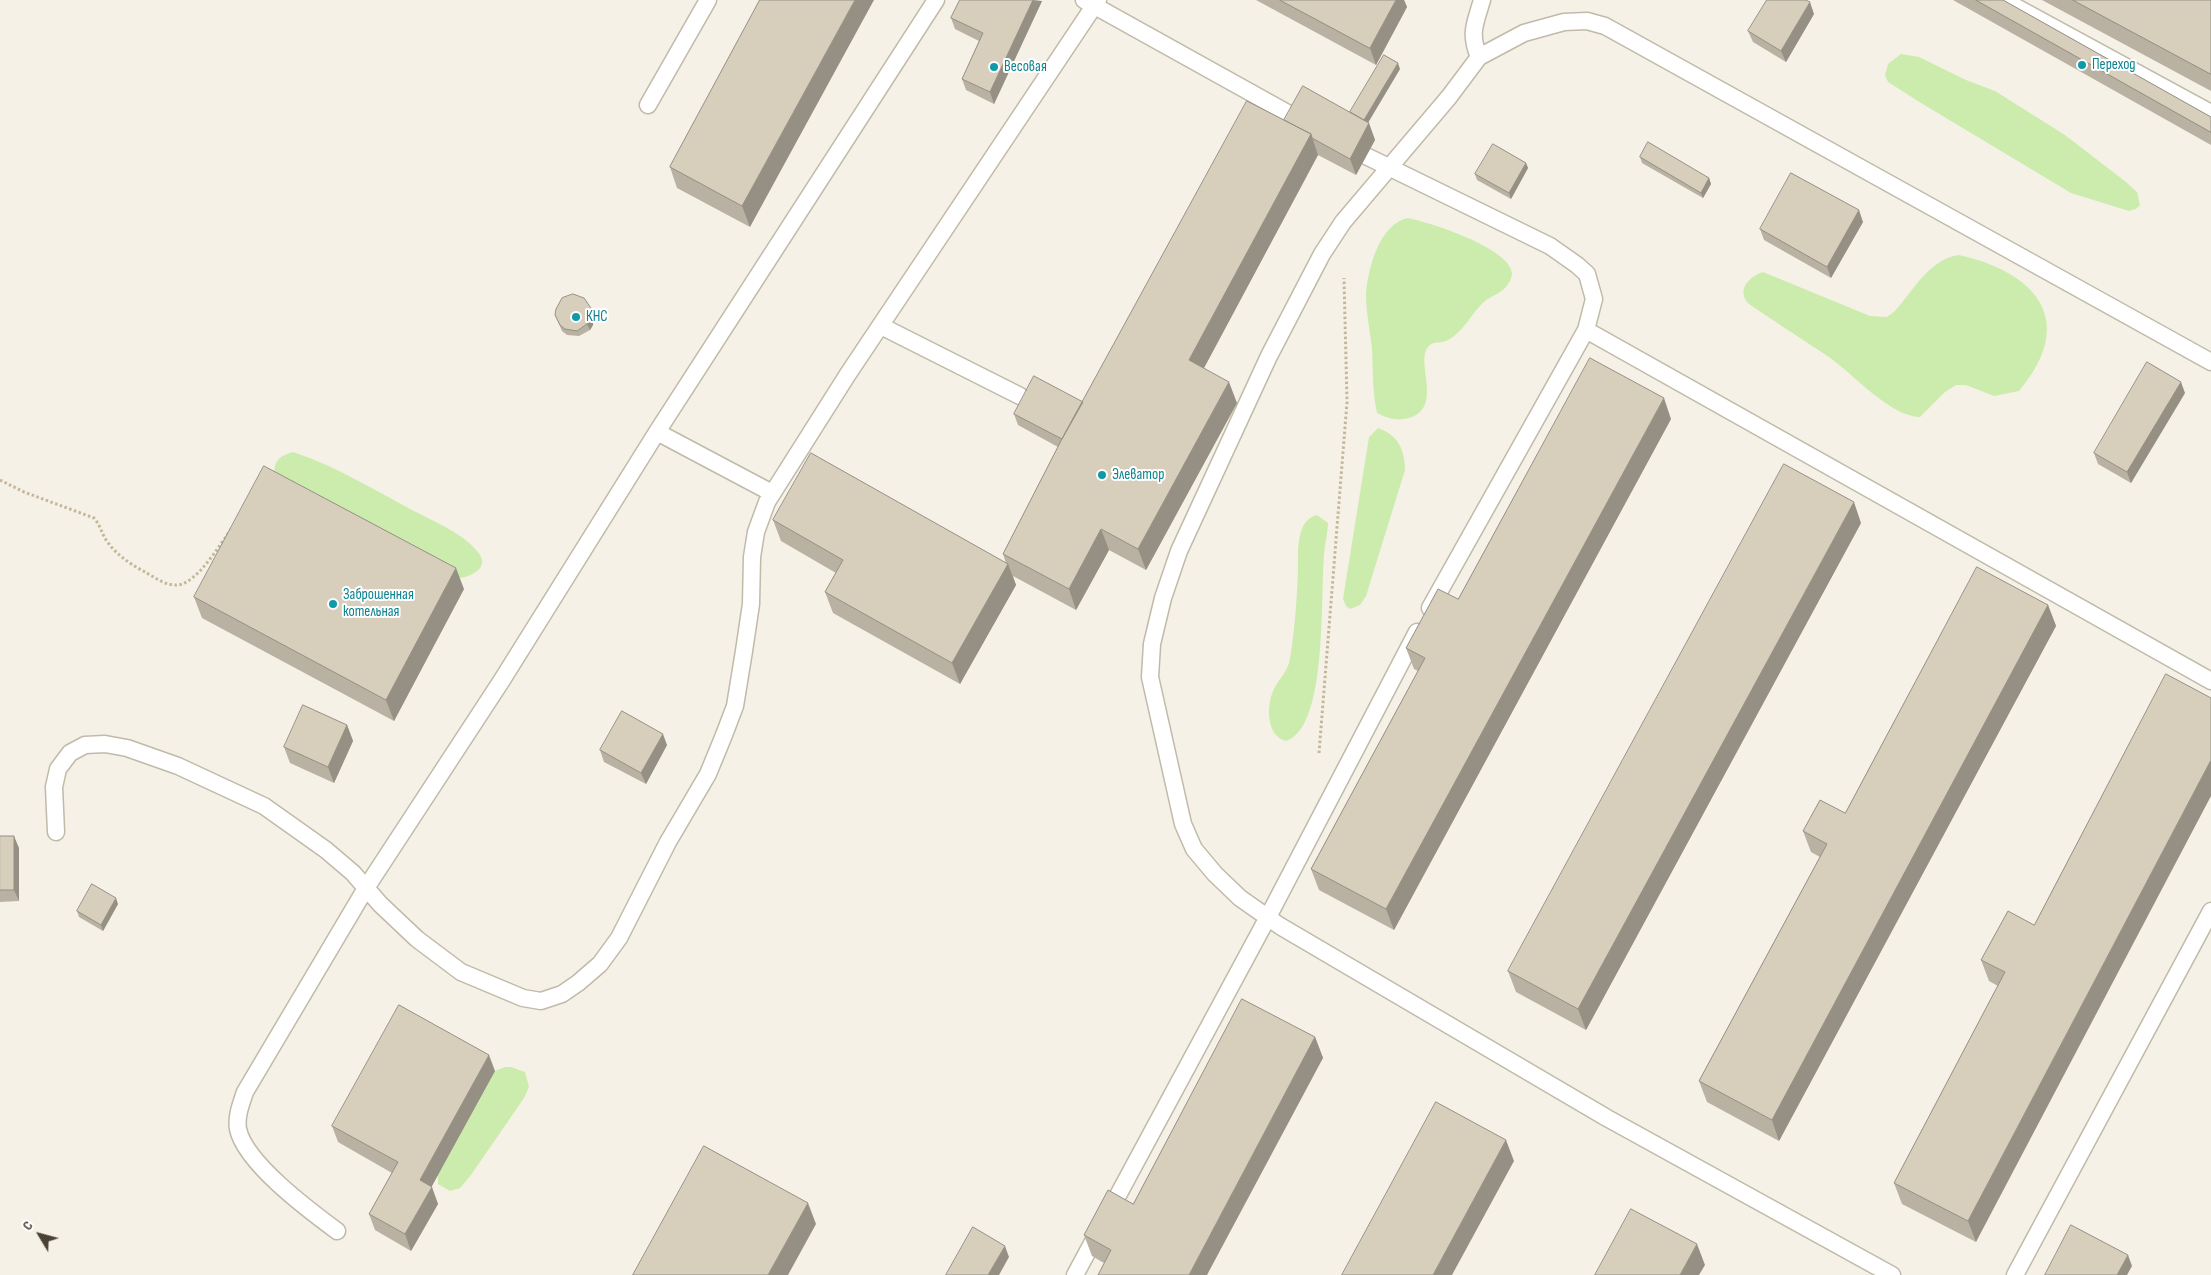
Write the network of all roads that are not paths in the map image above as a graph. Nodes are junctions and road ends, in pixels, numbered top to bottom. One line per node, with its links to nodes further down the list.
1 (708, 0): 7 (lane)
2 (936, 0): 16 (lane)
3 (1482, 0): 6 (lane)
4 (2003, 0): 8 (lane)
5 (1092, 2): 9 (lane); 12 (lane)
6 (1479, 57): 11 (lane); 14 (lane)
7 (648, 105)
8 (2211, 113)
9 (1300, 120)
10 (1366, 156): 11 (lane)
11 (1390, 167): 13 (lane); 22 (lane)
12 (881, 326): 15 (lane); 17 (lane)
13 (1586, 330): 18 (lane); 22 (lane)
14 (2211, 362)
15 (1020, 396)
16 (657, 432): 17 (lane); 20 (lane)
17 (772, 493): 20 (lane)
18 (2211, 681)
19 (56, 832): 20 (lane)
20 (366, 888): 23 (lane)
21 (2211, 912): 26 (lane)
22 (1268, 917): 24 (lane); 25 (lane)
23 (337, 1231)
24 (1075, 1275)
25 (1892, 1275)
26 (2015, 1275)

